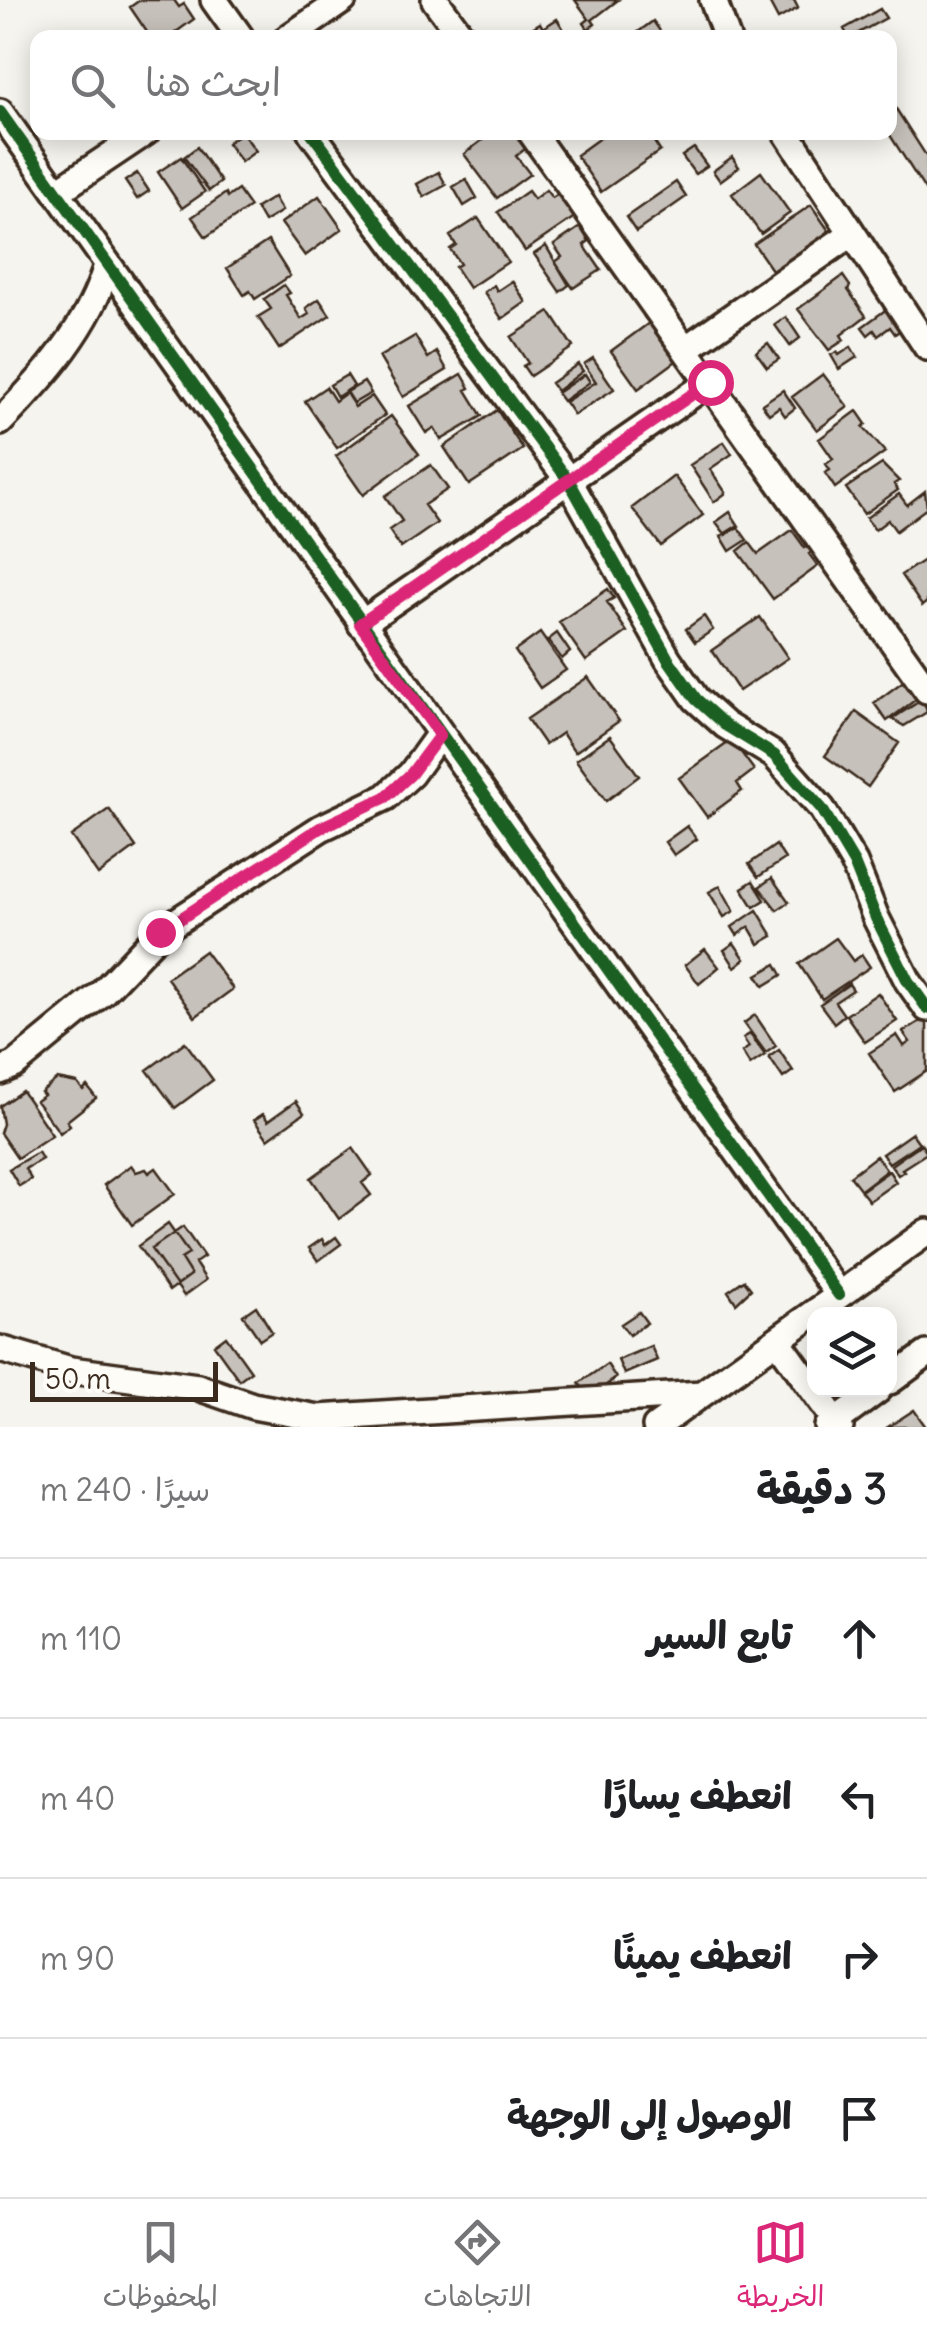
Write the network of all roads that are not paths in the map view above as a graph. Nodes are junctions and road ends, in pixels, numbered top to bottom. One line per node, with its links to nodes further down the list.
1 (214, 0): 5 (street)
2 (343, 0): 6 (street)
3 (436, 0): 7 (street)
4 (714, 0): 8 (street)
5 (235, 30)
6 (300, 30)
7 (457, 30)
8 (723, 30)
9 (0, 112): 14 (street)
10 (134, 140): 14 (street)
11 (316, 140): 21 (street)
12 (537, 140): 18 (street)
13 (791, 140): 15 (street)
14 (58, 192): 16 (street)
15 (852, 234): 17 (street); 18 (street)
16 (107, 265): 20 (street); 22 (street)
17 (925, 341)
18 (687, 348): 19 (street)
19 (710, 382): 21 (street); 23 (street)
20 (0, 422)
21 (570, 481): 22 (street); 25 (street)
22 (360, 624): 24 (street)
23 (927, 690)
24 (440, 735): 26 (street); 28 (street)
25 (927, 1008)
26 (0, 1072)
27 (927, 1232): 28 (street)
28 (839, 1295): 29 (street)
29 (778, 1341): 33 (street); 35 (street)
30 (0, 1348): 33 (street)
31 (927, 1354): 32 (street)
32 (897, 1376)
33 (702, 1394): 36 (street)
34 (869, 1397): 35 (street)
35 (834, 1425)
36 (656, 1427)

